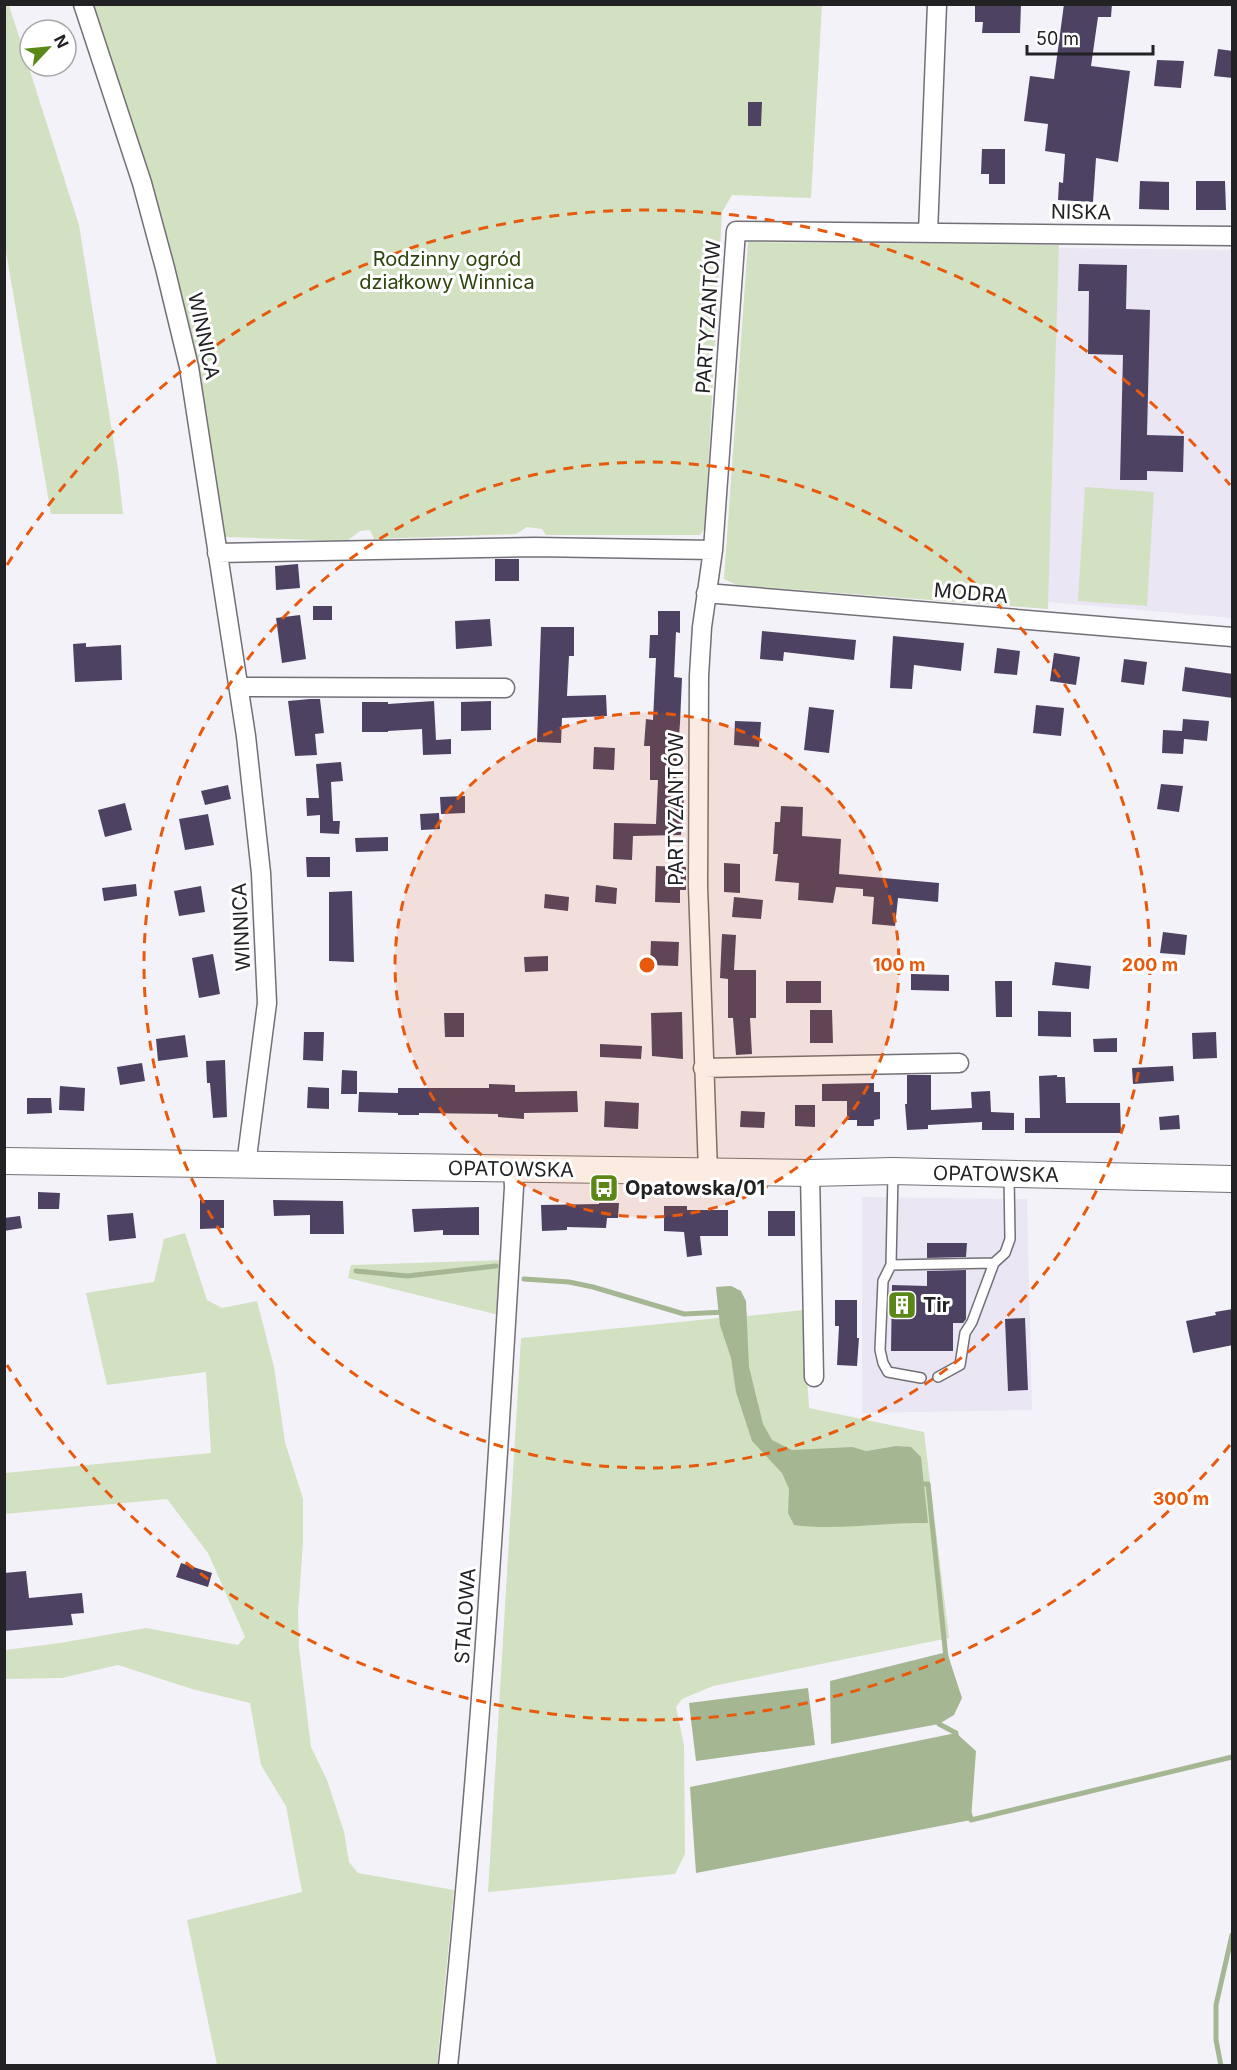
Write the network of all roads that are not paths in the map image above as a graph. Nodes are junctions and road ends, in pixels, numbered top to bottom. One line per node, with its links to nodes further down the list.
1 (84, 4): 7 (street, WINNICA)
2 (937, 4): 4 (street)
3 (736, 231): 4 (street, NISKA); 6 (street, PARTYZANTÓW)
4 (928, 233): 5 (street, NISKA)
5 (1233, 236)
6 (713, 550): 7 (street); 8 (street, PARTYZANTÓW)
7 (217, 553): 10 (street, WINNICA)
8 (706, 593): 9 (street, MODRA); 13 (street, PARTYZANTÓW)
9 (1233, 638)
10 (239, 687): 11 (street); 15 (street, WINNICA)
11 (505, 687)
12 (959, 1063): 13 (street)
13 (703, 1068): 17 (street, PARTYZANTÓW)
14 (4, 1161): 15 (street, OPATOWSKA)
15 (246, 1165): 16 (street, OPATOWSKA)
16 (513, 1169): 17 (street, OPATOWSKA); 27 (street, STALOWA)
17 (708, 1172): 19 (street, OPATOWSKA)
18 (893, 1172): 19 (street, OPATOWSKA); 20 (street, OPATOWSKA); 23 (lane)
19 (810, 1173): 24 (street)
20 (1009, 1174): 21 (street, OPATOWSKA); 22 (lane)
21 (1233, 1179)
22 (994, 1263): 23 (lane); 25 (lane)
23 (891, 1264): 26 (lane)
24 (814, 1377)
25 (938, 1377)
26 (921, 1378)
27 (448, 2066)

